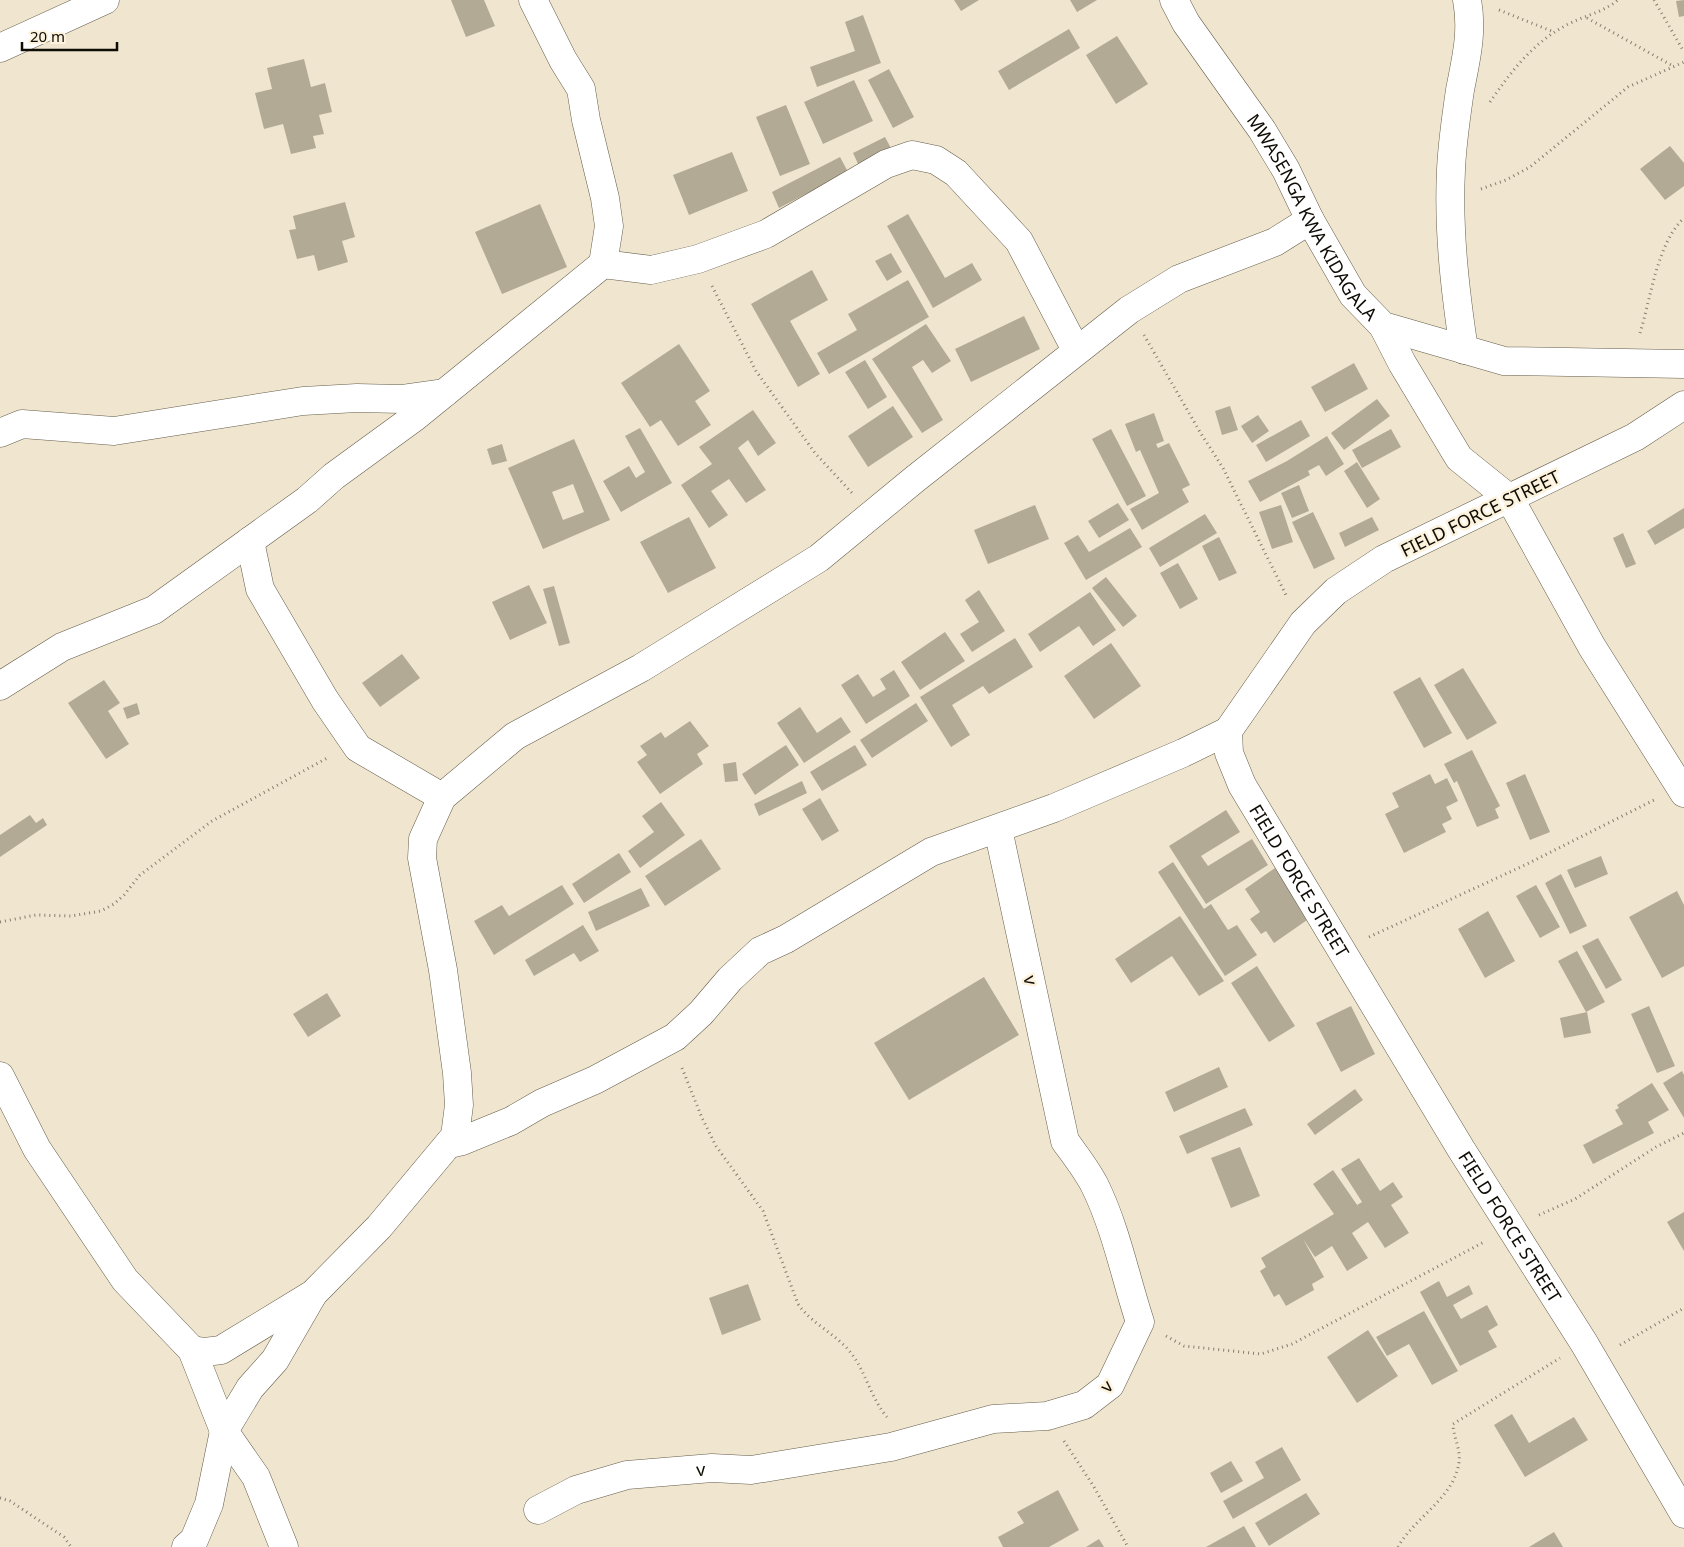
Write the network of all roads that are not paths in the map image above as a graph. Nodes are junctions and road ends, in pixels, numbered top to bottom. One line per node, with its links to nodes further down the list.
1 (105, 0): 5 (street)
2 (533, 0): 7 (street)
3 (1174, 0): 6 (street, MWASENGA KWA KIDAGALA)
4 (1466, 0): 10 (street)
5 (0, 48)
6 (1310, 220): 8 (street, MWASENGA KWA KIDAGALA); 9 (street)
7 (603, 264): 9 (street); 12 (street)
8 (1384, 326): 10 (street, MWASENGA KWA KIDAGALA); 15 (street)
9 (1076, 350): 20 (street)
10 (1464, 350): 11 (street, MWASENGA KWA KIDAGALA)
11 (1684, 364)
12 (444, 393): 14 (street); 16 (street)
13 (1684, 405): 15 (street, FIELD FORCE STREET)
14 (0, 433)
15 (1510, 499): 18 (street, FIELD FORCE STREET); 19 (street)
16 (250, 541): 17 (street); 20 (street)
17 (0, 686)
18 (1228, 731): 21 (street); 28 (street, FIELD FORCE STREET)
19 (1683, 790)
20 (442, 797): 23 (street)
21 (998, 829): 23 (street); 27 (street, v)
22 (0, 1076): 25 (street)
23 (449, 1144): 24 (street)
24 (312, 1294): 25 (street); 26 (street)
25 (192, 1350): 26 (street)
26 (224, 1431): 29 (street); 30 (street)
27 (538, 1510)
28 (1684, 1514)
29 (186, 1547)
30 (284, 1547)

